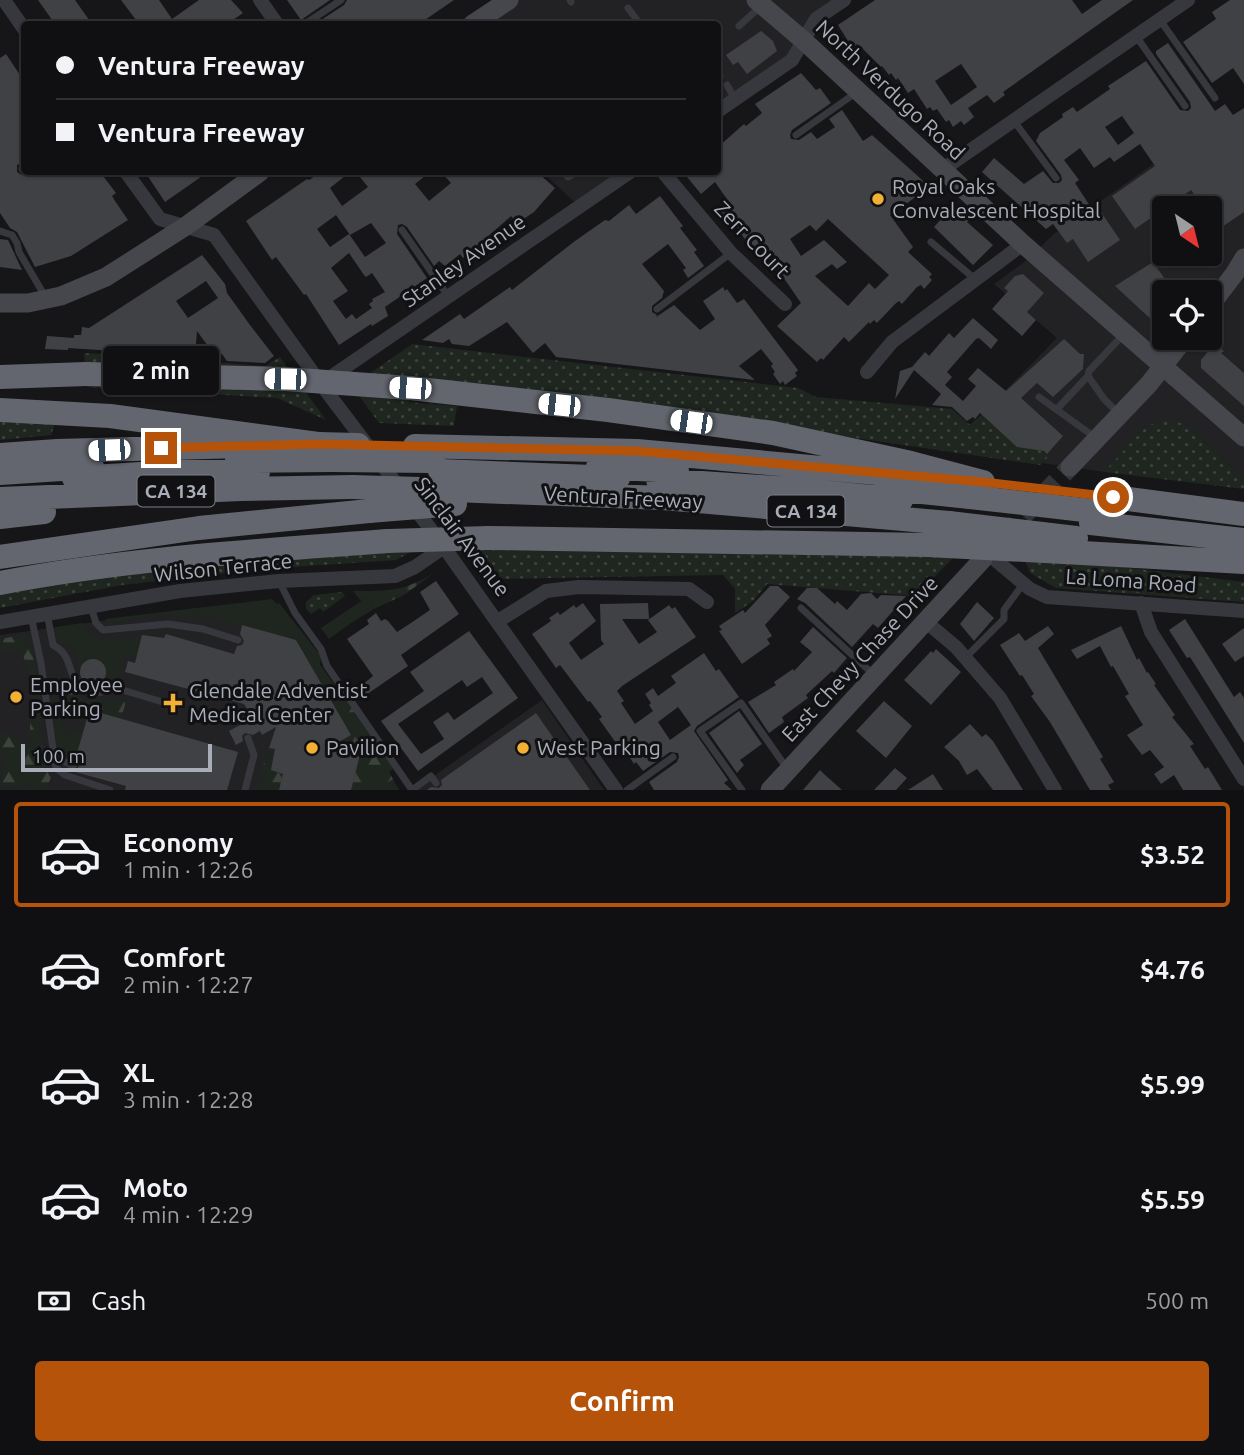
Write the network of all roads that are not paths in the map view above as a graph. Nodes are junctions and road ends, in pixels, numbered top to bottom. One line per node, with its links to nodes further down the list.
1 (4, 0): 14 (street)
2 (260, 0): 10 (street)
3 (341, 0): 11 (lane)
4 (509, 0): 12 (main road)
5 (843, 0): 17 (street)
6 (1188, 0): 9 (street)
7 (759, 3): 15 (lane); 17 (main road, North Verdugo Road)
8 (628, 8): 13 (lane)
9 (1160, 20): 16 (street); 20 (lane)
10 (274, 21)
11 (310, 21)
12 (477, 21)
13 (638, 21)
14 (21, 25)
15 (739, 26)
16 (1136, 36): 22 (lane); 24 (street)
17 (803, 40): 19 (main road, North Verdugo Road); 21 (street)
18 (727, 85): 21 (lane)
19 (857, 91): 25 (lane); 26 (main road, North Verdugo Road)
20 (1215, 98)
21 (736, 99): 23 (street)
22 (1185, 106)
23 (721, 109)
24 (1014, 121): 26 (street); 31 (lane)
25 (796, 135)
26 (942, 170): 36 (main road, North Verdugo Road)
27 (128, 175): 32 (street, Sinclair Avenue)
28 (256, 175): 32 (main road)
29 (626, 175): 41 (street, Stanley Avenue)
30 (666, 175): 37 (street, Zerr Court)
31 (1056, 178)
32 (186, 226): 42 (main road); 52 (street, Sinclair Avenue)
33 (402, 230): 41 (lane)
34 (0, 231): 42 (lane)
35 (932, 242): 39 (lane)
36 (1023, 244): 39 (street); 46 (main road, North Verdugo Road)
37 (731, 253): 44 (street, Zerr Court); 45 (lane)
38 (1244, 258): 40 (main road)
39 (975, 280): 50 (street)
40 (1222, 290)
41 (449, 296): 52 (street, Stanley Avenue)
42 (46, 299): 43 (main road)
43 (0, 303)
44 (785, 304)
45 (657, 309)
46 (1126, 332): 48 (main road, North Verdugo Road); 51 (lane)
47 (1176, 350): 48 (main road)
48 (1164, 365): 56 (main road); 57 (main road, North Verdugo Road)
49 (5, 370): 67 (highway, bridge)
50 (867, 372)
51 (1088, 376): 54 (lane); 56 (lane)
52 (321, 384): 73 (street, Sinclair Avenue)
53 (1040, 397): 54 (lane)
54 (1057, 409): 58 (lane)
55 (0, 410): 60 (highway)
56 (1119, 415): 58 (main road)
57 (1241, 431)
58 (1097, 439): 61 (main road)
59 (0, 455): 60 (highway, Ventura Freeway / CA 134)
60 (335, 466): 62 (highway); 63 (highway, Ventura Freeway / CA 134, bridge); 63 (highway, Ventura Freeway / CA 134, bridge); 64 (highway); 65 (highway, Ventura Freeway / CA 134)
61 (1070, 467)
62 (0, 473)
63 (441, 474): 67 (highway); 67 (highway, Ventura Freeway / CA 134); 67 (highway, Ventura Freeway / CA 134); 75 (highway, bridge)
64 (0, 483)
65 (241, 489): 66 (highway, Ventura Freeway / CA 134); 69 (highway)
66 (0, 499)
67 (966, 502): 70 (highway, Ventura Freeway / CA 134, bridge); 70 (highway, Ventura Freeway / CA 134)
68 (1233, 512): 70 (highway, Ventura Freeway / CA 134)
69 (0, 517)
70 (1089, 524): 71 (highway); 72 (highway); 76 (highway, Ventura Freeway / CA 134); 78 (highway, bridge)
71 (1244, 529)
72 (1244, 540)
73 (444, 547): 77 (street, Wilson Terrace); 87 (street, Sinclair Avenue)
74 (985, 556): 79 (street, La Loma Road); 88 (main road, East Chevy Chase Drive)
75 (0, 558)
76 (1244, 560)
77 (279, 581): 82 (street, Wilson Terrace); 104 (lane)
78 (0, 583)
79 (1024, 583): 81 (street, La Loma Road); 91 (lane)
80 (707, 602): 87 (street)
81 (1141, 603): 84 (street, La Loma Road); 99 (street)
82 (91, 606): 85 (street, Wilson Terrace); 90 (lane)
83 (802, 608): 92 (lane)
84 (1244, 611)
85 (47, 613): 86 (street, Wilson Terrace); 93 (lane)
86 (30, 616): 89 (street, Wilson Terrace); 95 (lane)
87 (498, 621): 101 (street, Sinclair Avenue)
88 (925, 621): 91 (street); 92 (main road, East Chevy Chase Drive)
89 (0, 622)
90 (238, 640)
91 (965, 658): 108 (street)
92 (875, 676): 98 (main road, East Chevy Chase Drive)
93 (166, 703)
94 (248, 738): 103 (lane)
95 (54, 756): 97 (lane); 102 (lane)
96 (673, 757): 105 (lane)
97 (73, 766)
98 (788, 770): 106 (lane); 107 (main road, East Chevy Chase Drive)
99 (1244, 779)
100 (436, 783): 104 (lane)
101 (610, 787)
102 (110, 790)
103 (245, 790)
104 (412, 790)
105 (627, 790)
106 (742, 790)
107 (771, 790)
108 (1055, 790)

